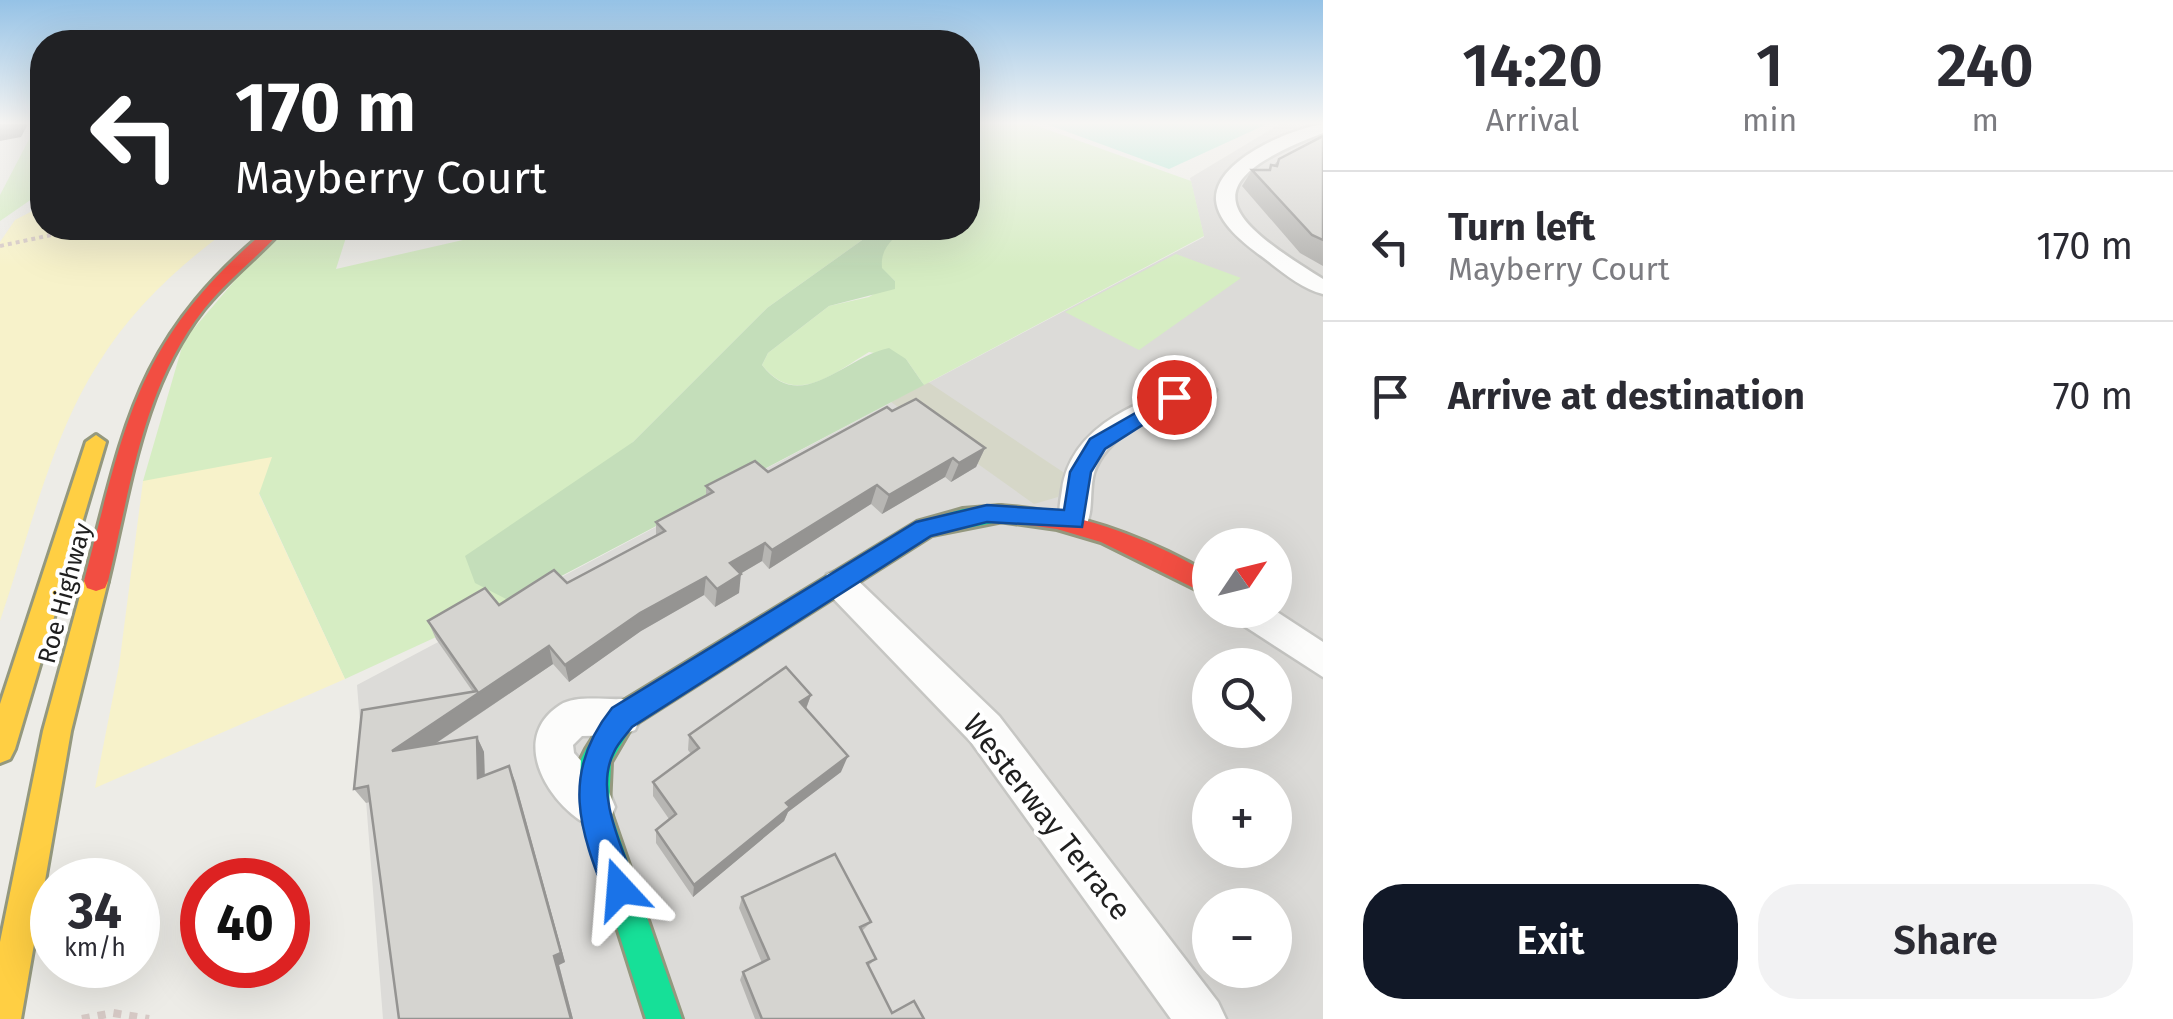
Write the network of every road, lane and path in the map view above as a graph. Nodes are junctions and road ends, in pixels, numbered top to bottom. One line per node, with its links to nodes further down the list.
1 (1232, 172): 6 (street)
2 (30, 240): 5 (path)
3 (239, 240): 7 (main road)
4 (262, 240): 16 (main road, Roe Highway)
5 (0, 246)
6 (1323, 288)
7 (174, 298)
8 (1203, 390): 10 (street)
9 (102, 421): 17 (main road, Roe Highway)
10 (1074, 520): 11 (main road); 12 (main road)
11 (1192, 576)
12 (839, 582): 15 (main road); 24 (street, Westerway Terrace)
13 (1273, 628): 14 (street)
14 (1323, 662)
15 (622, 718): 18 (street)
16 (56, 730): 19 (main road); 20 (main road, Roe Highway)
17 (0, 749)
18 (594, 807): 23 (main road)
19 (0, 921)
20 (3, 1019)
21 (82, 1019): 22 (path)
22 (149, 1019)
23 (664, 1019)
24 (1201, 1019)

